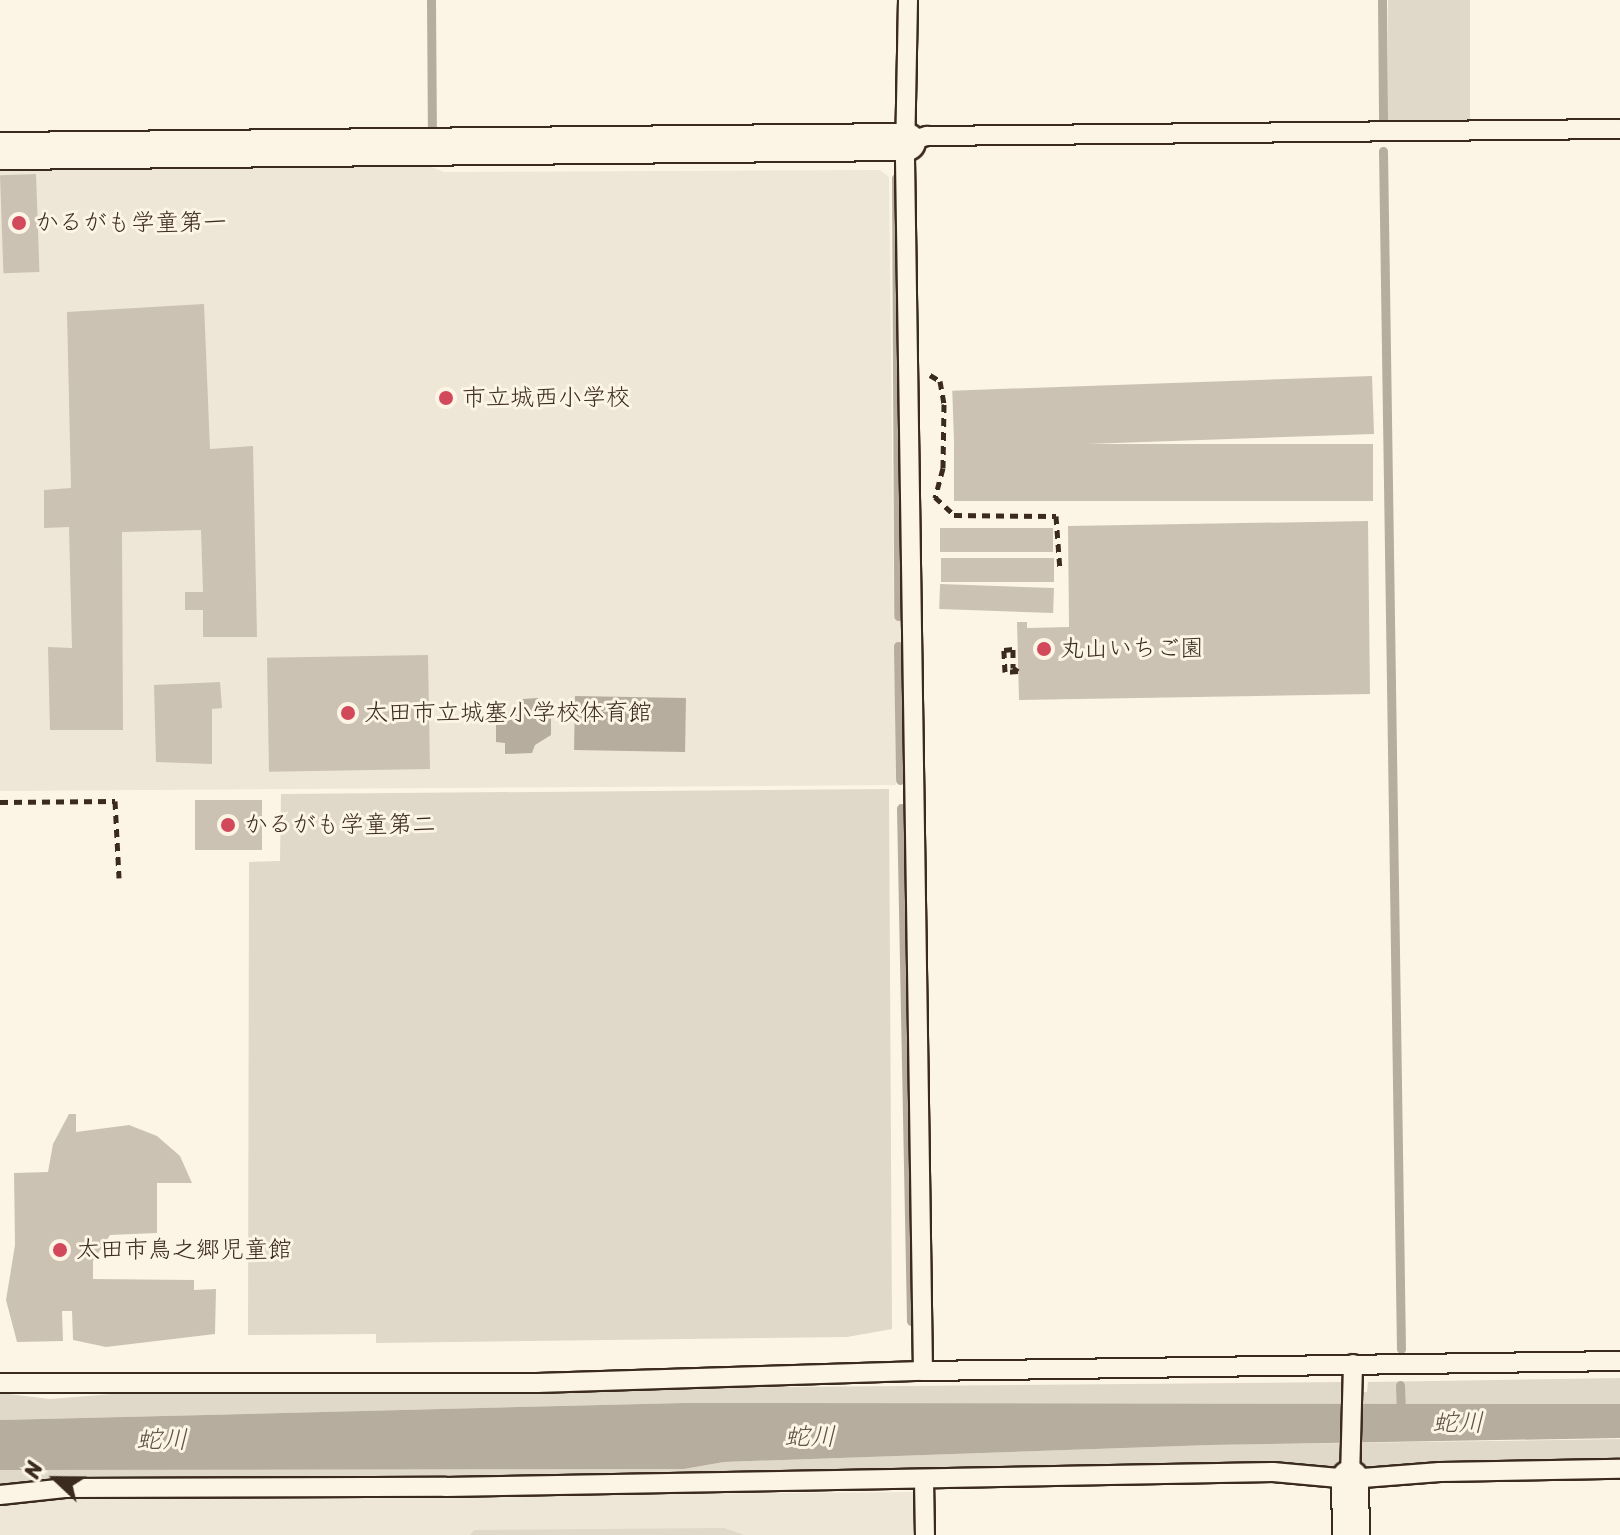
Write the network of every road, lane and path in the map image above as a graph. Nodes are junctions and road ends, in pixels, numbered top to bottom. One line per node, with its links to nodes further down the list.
1 (908, 0): 3 (lane)
2 (1620, 129): 3 (lane)
3 (907, 142): 4 (street); 5 (lane)
4 (0, 151)
5 (909, 374): 6 (path); 7 (lane)
6 (935, 497): 7 (path); 8 (path)
7 (911, 503): 14 (lane)
8 (1060, 571)
9 (1018, 671): 9 (path)
10 (0, 802): 11 (path)
11 (119, 878)
12 (1620, 1361): 13 (lane)
13 (1352, 1370): 14 (lane); 17 (lane)
14 (923, 1371): 15 (lane)
15 (0, 1383)
16 (1620, 1469): 17 (lane)
17 (1352, 1473): 18 (lane); 21 (street)
18 (924, 1480): 19 (lane); 20 (lane)
19 (0, 1495)
20 (925, 1535)
21 (1351, 1535)

